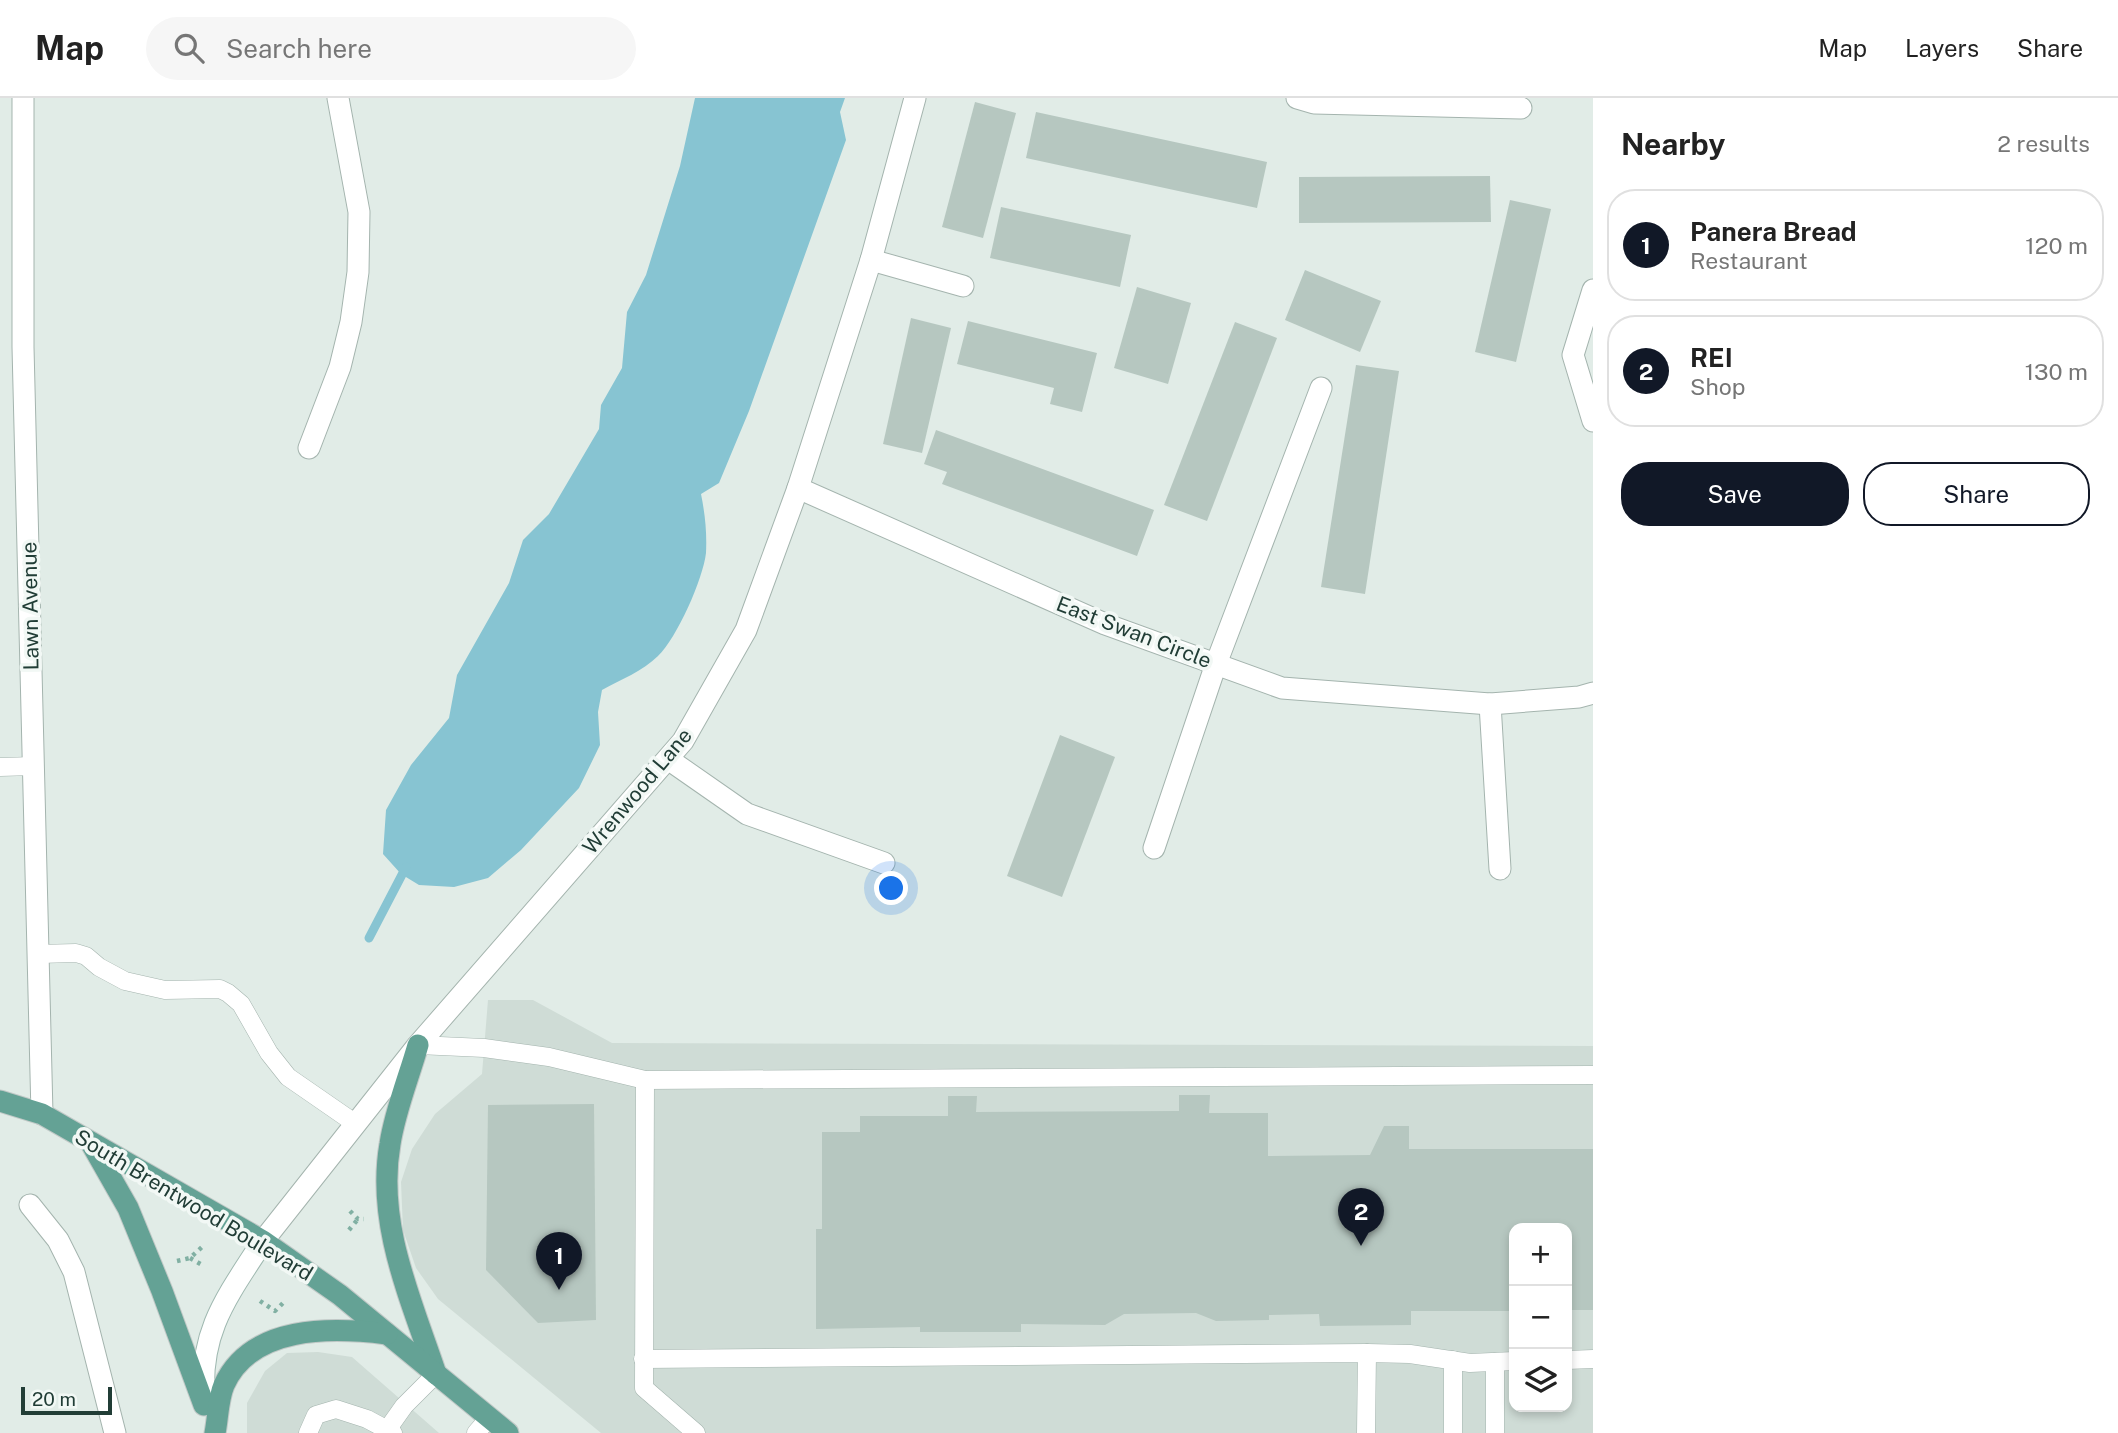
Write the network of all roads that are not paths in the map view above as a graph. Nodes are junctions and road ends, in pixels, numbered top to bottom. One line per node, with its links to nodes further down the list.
1 (23, 98): 18 (street, Lawn Avenue)
2 (338, 98): 11 (street)
3 (915, 98): 6 (street, Wrenwood Lane)
4 (1297, 98): 5 (street)
5 (1521, 108)
6 (871, 260): 7 (street); 12 (street, Wrenwood Lane)
7 (963, 286)
8 (1593, 290): 10 (street)
9 (1321, 388): 13 (street)
10 (1593, 421)
11 (309, 448)
12 (798, 488): 13 (street, East Swan Circle); 16 (street, Wrenwood Lane)
13 (1216, 664): 15 (street, East Swan Circle); 19 (street)
14 (1593, 693): 15 (street, East Swan Circle)
15 (1490, 704): 21 (street)
16 (668, 759): 20 (street); 23 (street, Wrenwood Lane)
17 (0, 766): 18 (lane)
18 (34, 766): 22 (street, Lawn Avenue)
19 (1154, 848)
20 (884, 863)
21 (1500, 869)
22 (38, 954): 27 (street, Lawn Avenue); 28 (lane)
23 (418, 1045): 25 (lane); 28 (street, Wrenwood Lane); 40 (main road)
24 (1593, 1075): 25 (lane)
25 (645, 1080): 34 (lane)
26 (0, 1101): 27 (main road, South Brentwood Boulevard)
27 (42, 1114): 29 (main road, South Brentwood Boulevard)
28 (356, 1124): 31 (street, Wrenwood Lane)
29 (90, 1141): 31 (main road, South Brentwood Boulevard); 41 (main road)
30 (30, 1205): 44 (street)
31 (263, 1241): 32 (main road, South Brentwood Boulevard); 41 (street, Wrenwood Lane)
32 (388, 1334): 40 (main road, South Brentwood Boulevard); 45 (main road)
33 (1367, 1353): 34 (lane); 36 (lane); 49 (lane)
34 (643, 1359): 48 (lane)
35 (1593, 1359): 37 (lane)
36 (1453, 1360): 39 (lane); 50 (lane)
37 (1572, 1360)
38 (1509, 1361): 39 (lane)
39 (1495, 1362): 51 (lane)
40 (436, 1374): 42 (main road, South Brentwood Boulevard); 43 (lane)
41 (204, 1405): 45 (street, Wrenwood Lane)
42 (483, 1425): 47 (main road, South Brentwood Boulevard)
43 (390, 1432): 46 (lane)
44 (115, 1433)
45 (214, 1433)
46 (308, 1433)
47 (508, 1433)
48 (696, 1433)
49 (1366, 1433)
50 (1453, 1433)
51 (1495, 1433)

